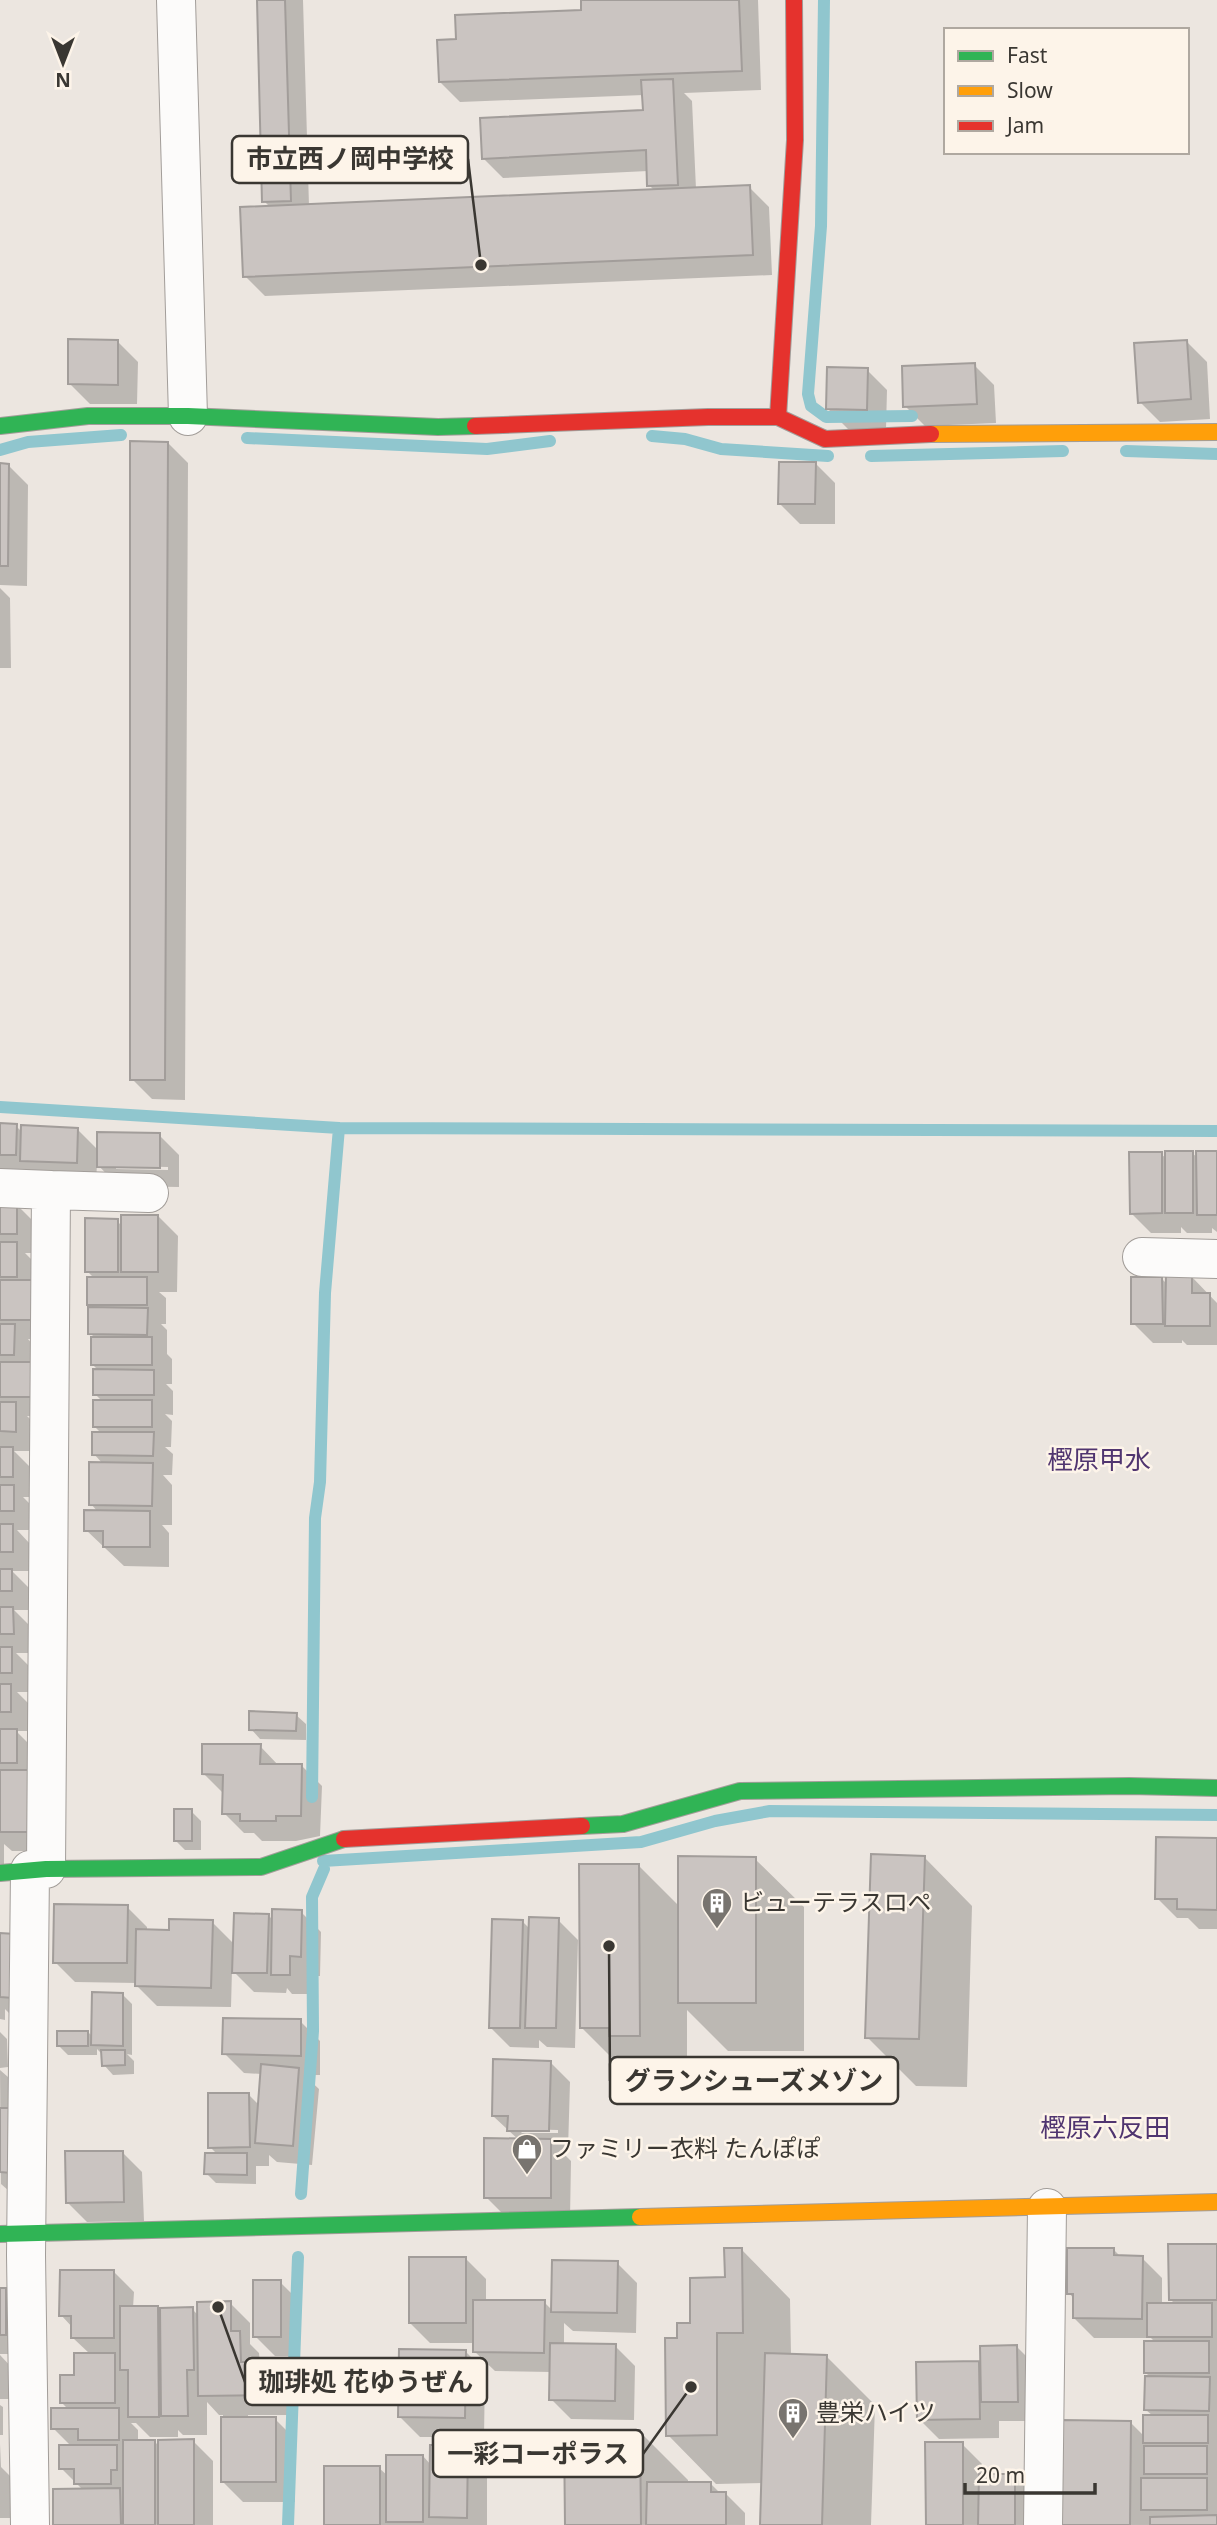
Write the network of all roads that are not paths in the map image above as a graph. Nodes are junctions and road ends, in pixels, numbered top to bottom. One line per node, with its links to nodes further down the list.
1 (176, 0): 3 (street)
2 (794, 0): 4 (street)
3 (188, 416): 4 (street); 5 (street)
4 (778, 417): 6 (street)
5 (0, 426)
6 (1217, 432)
7 (0, 1188): 8 (street)
8 (51, 1190): 9 (street); 13 (street)
9 (149, 1192)
10 (1142, 1257): 11 (street)
11 (1217, 1259)
12 (1217, 1788): 13 (street)
13 (25, 1871): 16 (street)
14 (1217, 2202): 15 (street)
15 (1047, 2208): 16 (street); 18 (street)
16 (13, 2234): 17 (street)
17 (30, 2525)
18 (1043, 2525)

